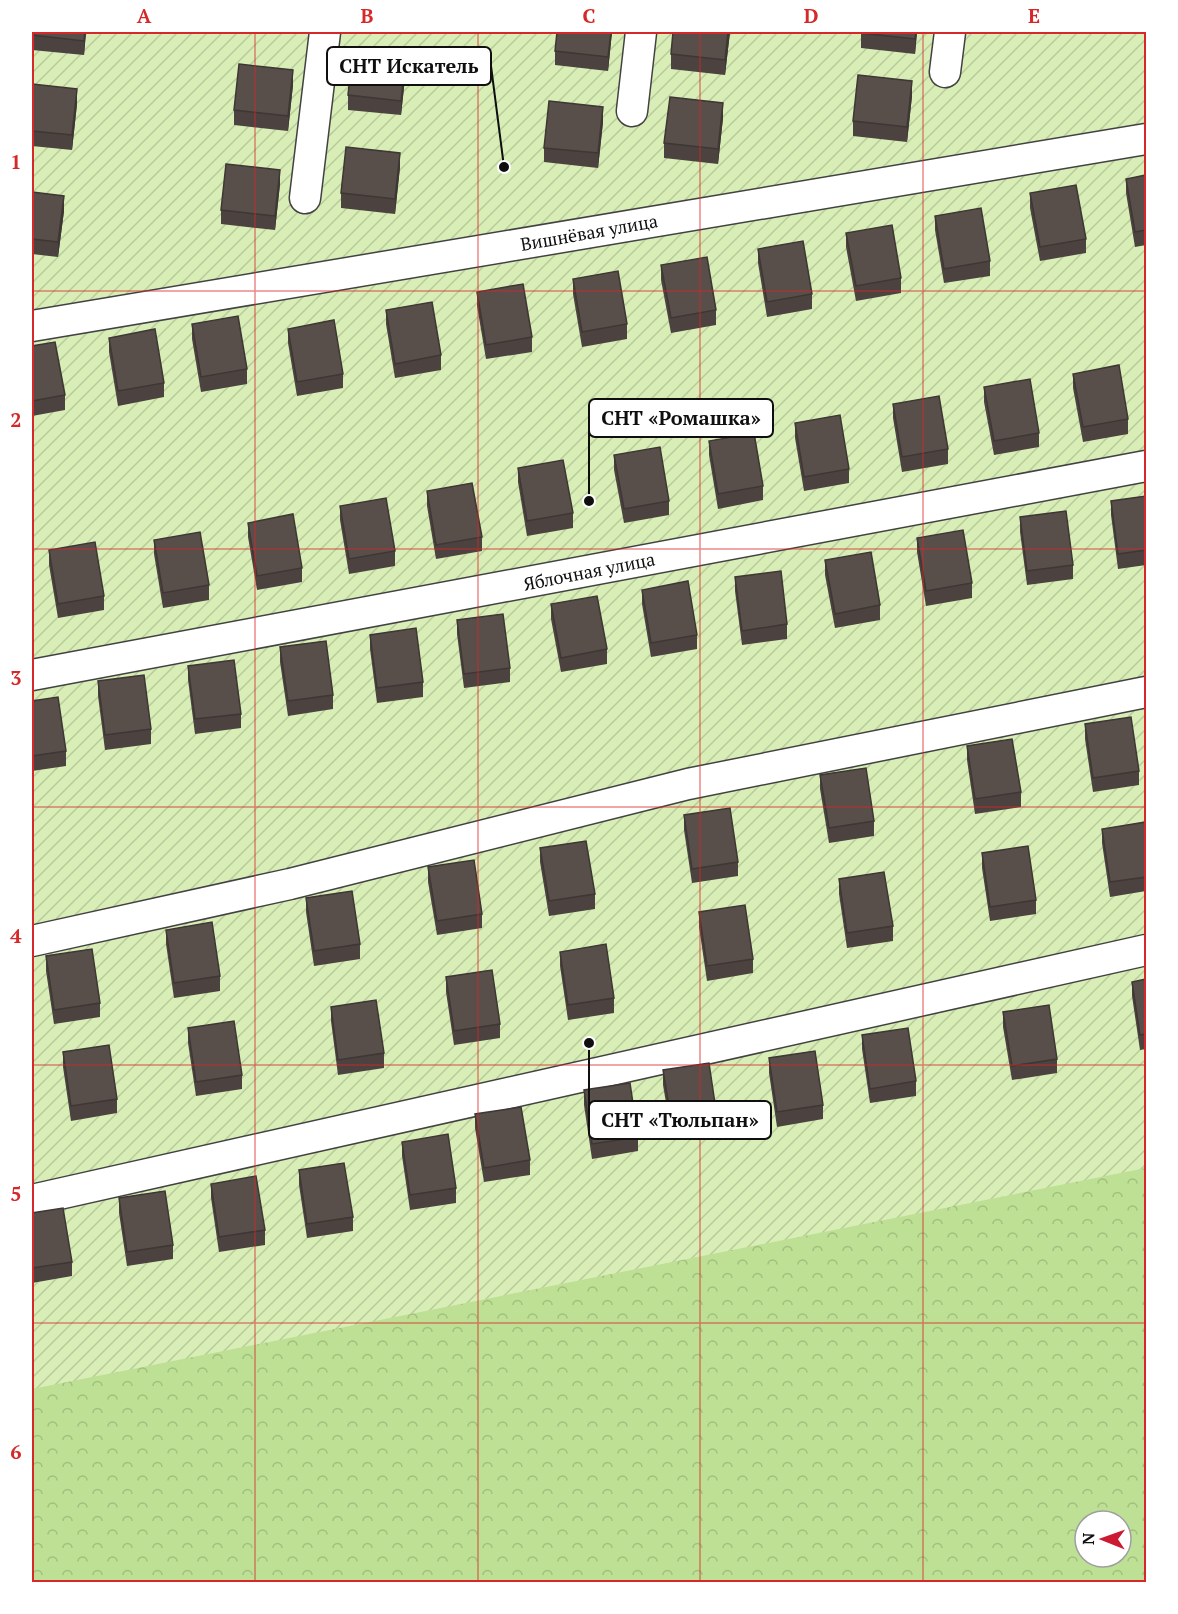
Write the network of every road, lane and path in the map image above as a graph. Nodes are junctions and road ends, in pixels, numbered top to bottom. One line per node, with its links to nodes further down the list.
1 (325, 32): 7 (street)
2 (641, 32): 5 (street)
3 (950, 32): 4 (street)
4 (945, 72)
5 (632, 111)
6 (1146, 139): 8 (street, Вишнёвая улица)
7 (305, 198)
8 (32, 326)
9 (1146, 466): 10 (street, Яблочная улица)
10 (32, 675)
11 (1146, 692): 12 (street)
12 (32, 941)
13 (1146, 950): 14 (street)
14 (32, 1200)

